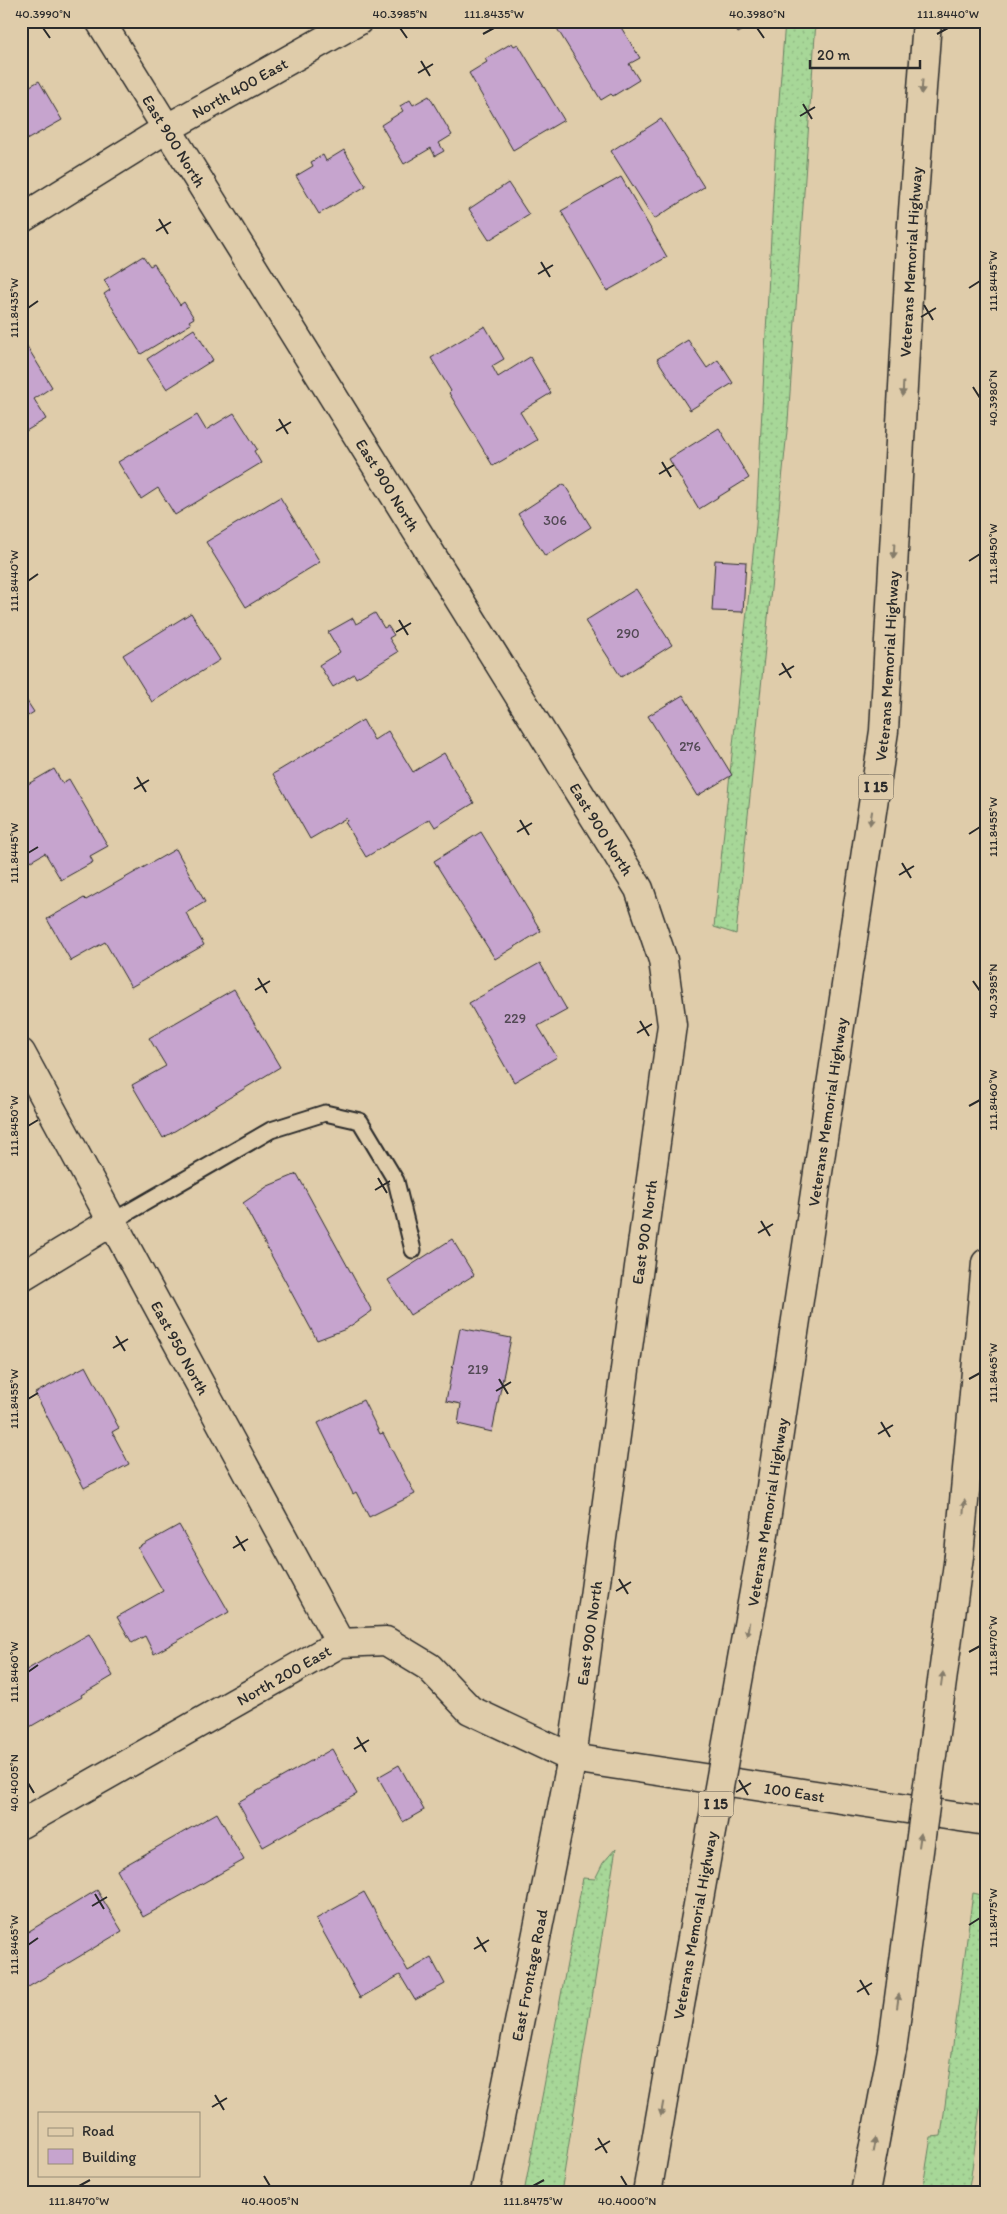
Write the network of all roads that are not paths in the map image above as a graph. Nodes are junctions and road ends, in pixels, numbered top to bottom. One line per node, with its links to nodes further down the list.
1 (100, 21): 4 (main road, East 900 North)
2 (358, 21): 4 (main road, North 400 East)
3 (927, 21): 16 (main road, Veterans Memorial Highway / I 15, one-way to 16, bridge)
4 (166, 129): 5 (main road, North 400 East); 12 (main road, East 900 North)
5 (21, 219)
6 (21, 1052): 7 (main road, East 950 North)
7 (113, 1220): 8 (lane); 10 (main road); 11 (main road, East 950 North)
8 (413, 1250)
9 (986, 1263): 17 (main road, one-way to 9, bridge)
10 (21, 1277)
11 (340, 1644): 12 (main road, North 200 East); 14 (main road, North 200 East)
12 (572, 1758): 13 (main road, 100 East); 15 (main road, East Frontage Road)
13 (986, 1821)
14 (21, 1824)
15 (485, 2193)
16 (648, 2193)
17 (865, 2193)

